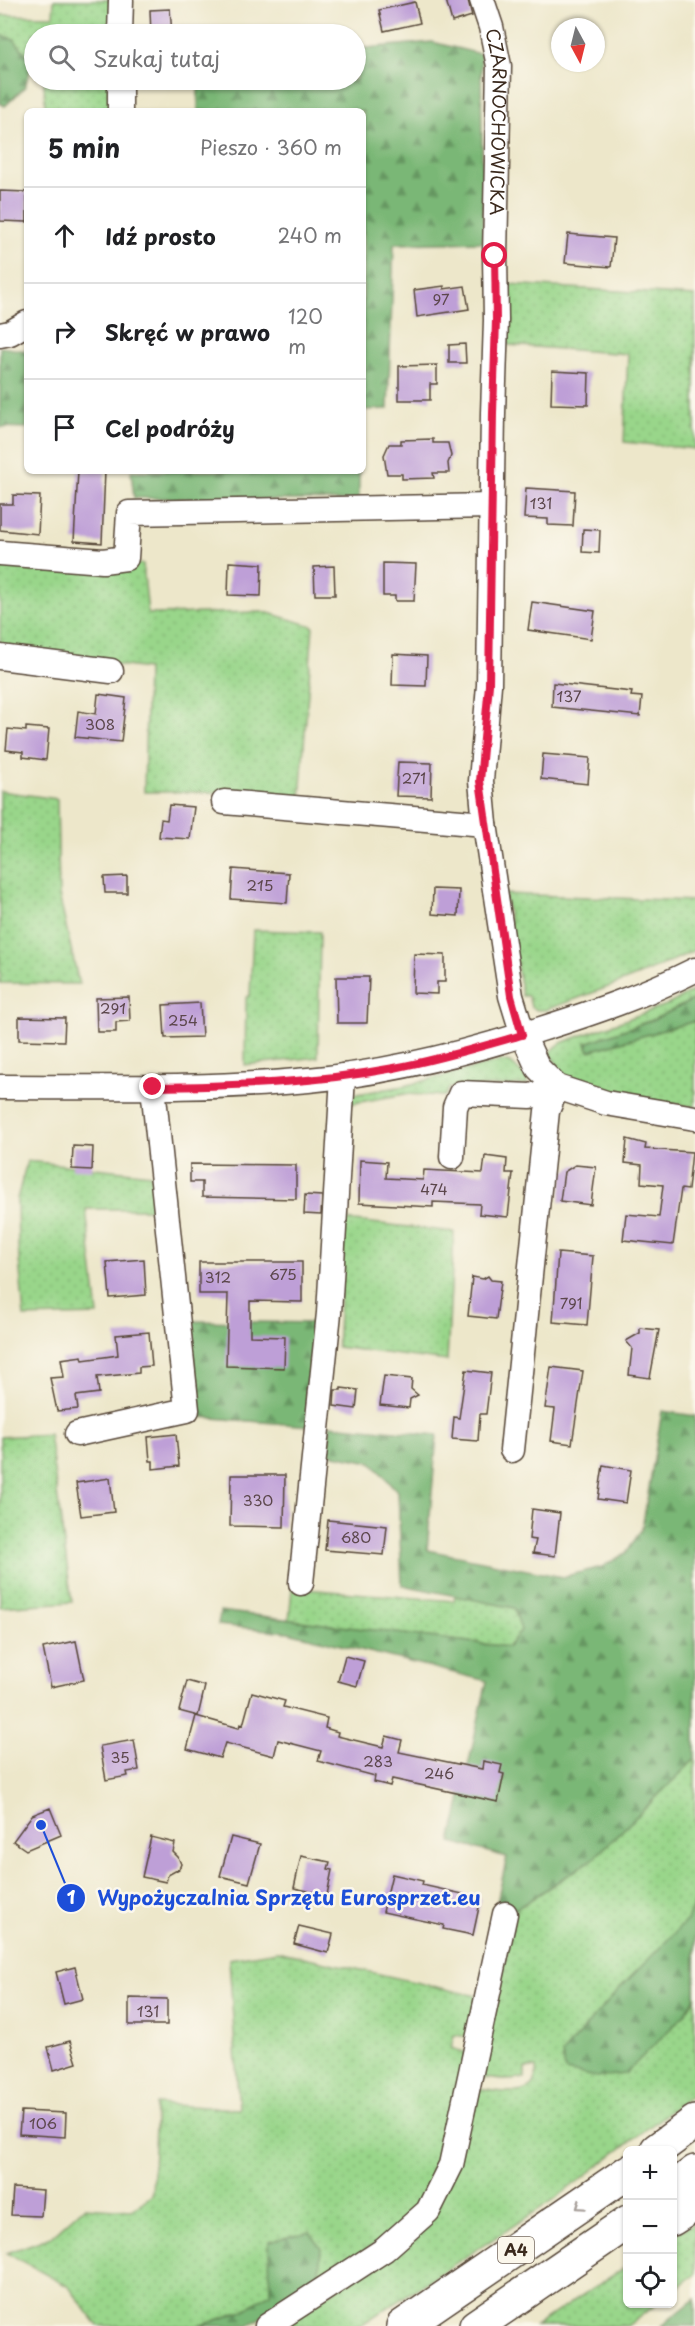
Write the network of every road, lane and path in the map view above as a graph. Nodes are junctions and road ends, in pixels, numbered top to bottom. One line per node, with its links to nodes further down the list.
1 (121, 0): 3 (street)
2 (482, 0): 8 (street, CZARNOCHOWICKA)
3 (120, 24)
4 (120, 90): 5 (street)
5 (120, 108)
6 (24, 325): 7 (street)
7 (0, 335)
8 (491, 506): 9 (street); 13 (street, CZARNOCHOWICKA)
9 (0, 553)
10 (0, 657): 11 (street)
11 (111, 671)
12 (224, 802): 13 (street)
13 (485, 824): 15 (street, CZARNOCHOWICKA)
14 (695, 970): 15 (street)
15 (530, 1033): 16 (street); 19 (street, CZARNOCHOWICKA)
16 (343, 1076): 18 (street); 24 (street)
17 (0, 1087): 18 (street)
18 (153, 1087): 22 (street)
19 (557, 1087): 20 (street); 21 (street); 23 (street)
20 (695, 1118)
21 (452, 1157)
22 (77, 1434)
23 (512, 1450)
24 (302, 1583)
25 (505, 1914): 35 (street)
26 (695, 2122): 27 (highway)
27 (664, 2146)
28 (695, 2172): 30 (highway)
29 (623, 2175): 36 (highway, A4, one-way to 36)
30 (677, 2186)
31 (695, 2204): 32 (highway)
32 (677, 2216)
33 (623, 2225): 37 (highway, A4)
34 (623, 2251): 38 (highway)
35 (267, 2326)
36 (403, 2326)
37 (476, 2326)
38 (509, 2326)

